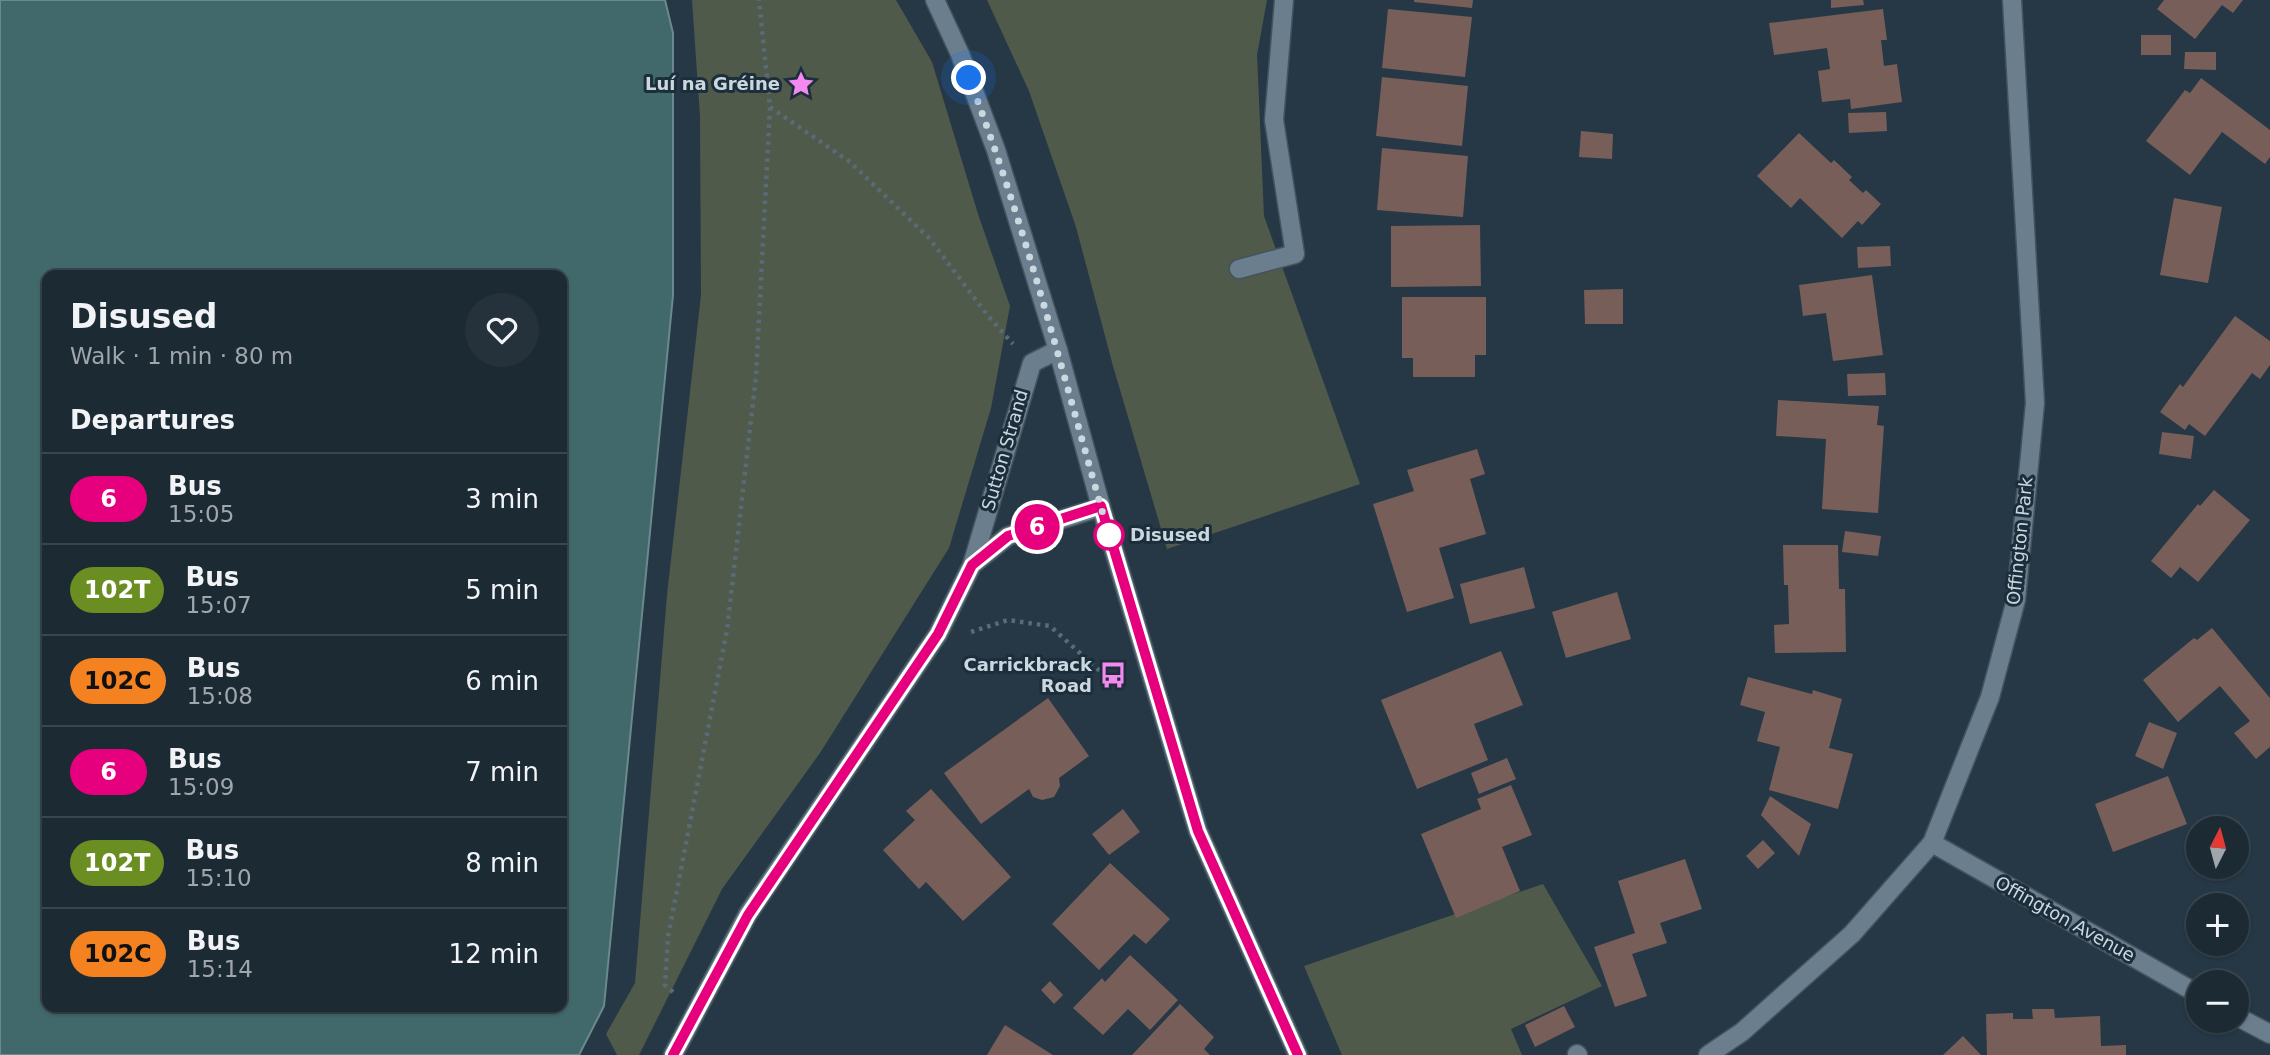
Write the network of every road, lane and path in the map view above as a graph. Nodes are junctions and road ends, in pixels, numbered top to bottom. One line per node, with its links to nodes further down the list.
1 (759, 0): 5 (path)
2 (935, 0): 7 (street)
3 (1284, 0): 6 (street)
4 (2012, 0): 13 (street, Offington Park)
5 (770, 107): 8 (path); 15 (path)
6 (1239, 270)
7 (1058, 350): 8 (street); 9 (street)
8 (1032, 363): 10 (street, Sutton Strand)
9 (1101, 506): 10 (street, Sutton Strand); 19 (street)
10 (972, 565): 15 (street, Sutton Strand)
11 (967, 634): 12 (path)
12 (1112, 682)
13 (1932, 844): 14 (street, Offington Avenue); 20 (street, Offington Park)
14 (2186, 987)
15 (696, 1012): 18 (street, Sutton Strand)
16 (2249, 1023): 17 (street)
17 (2270, 1034)
18 (673, 1055)
19 (1298, 1055)
20 (1708, 1055)

